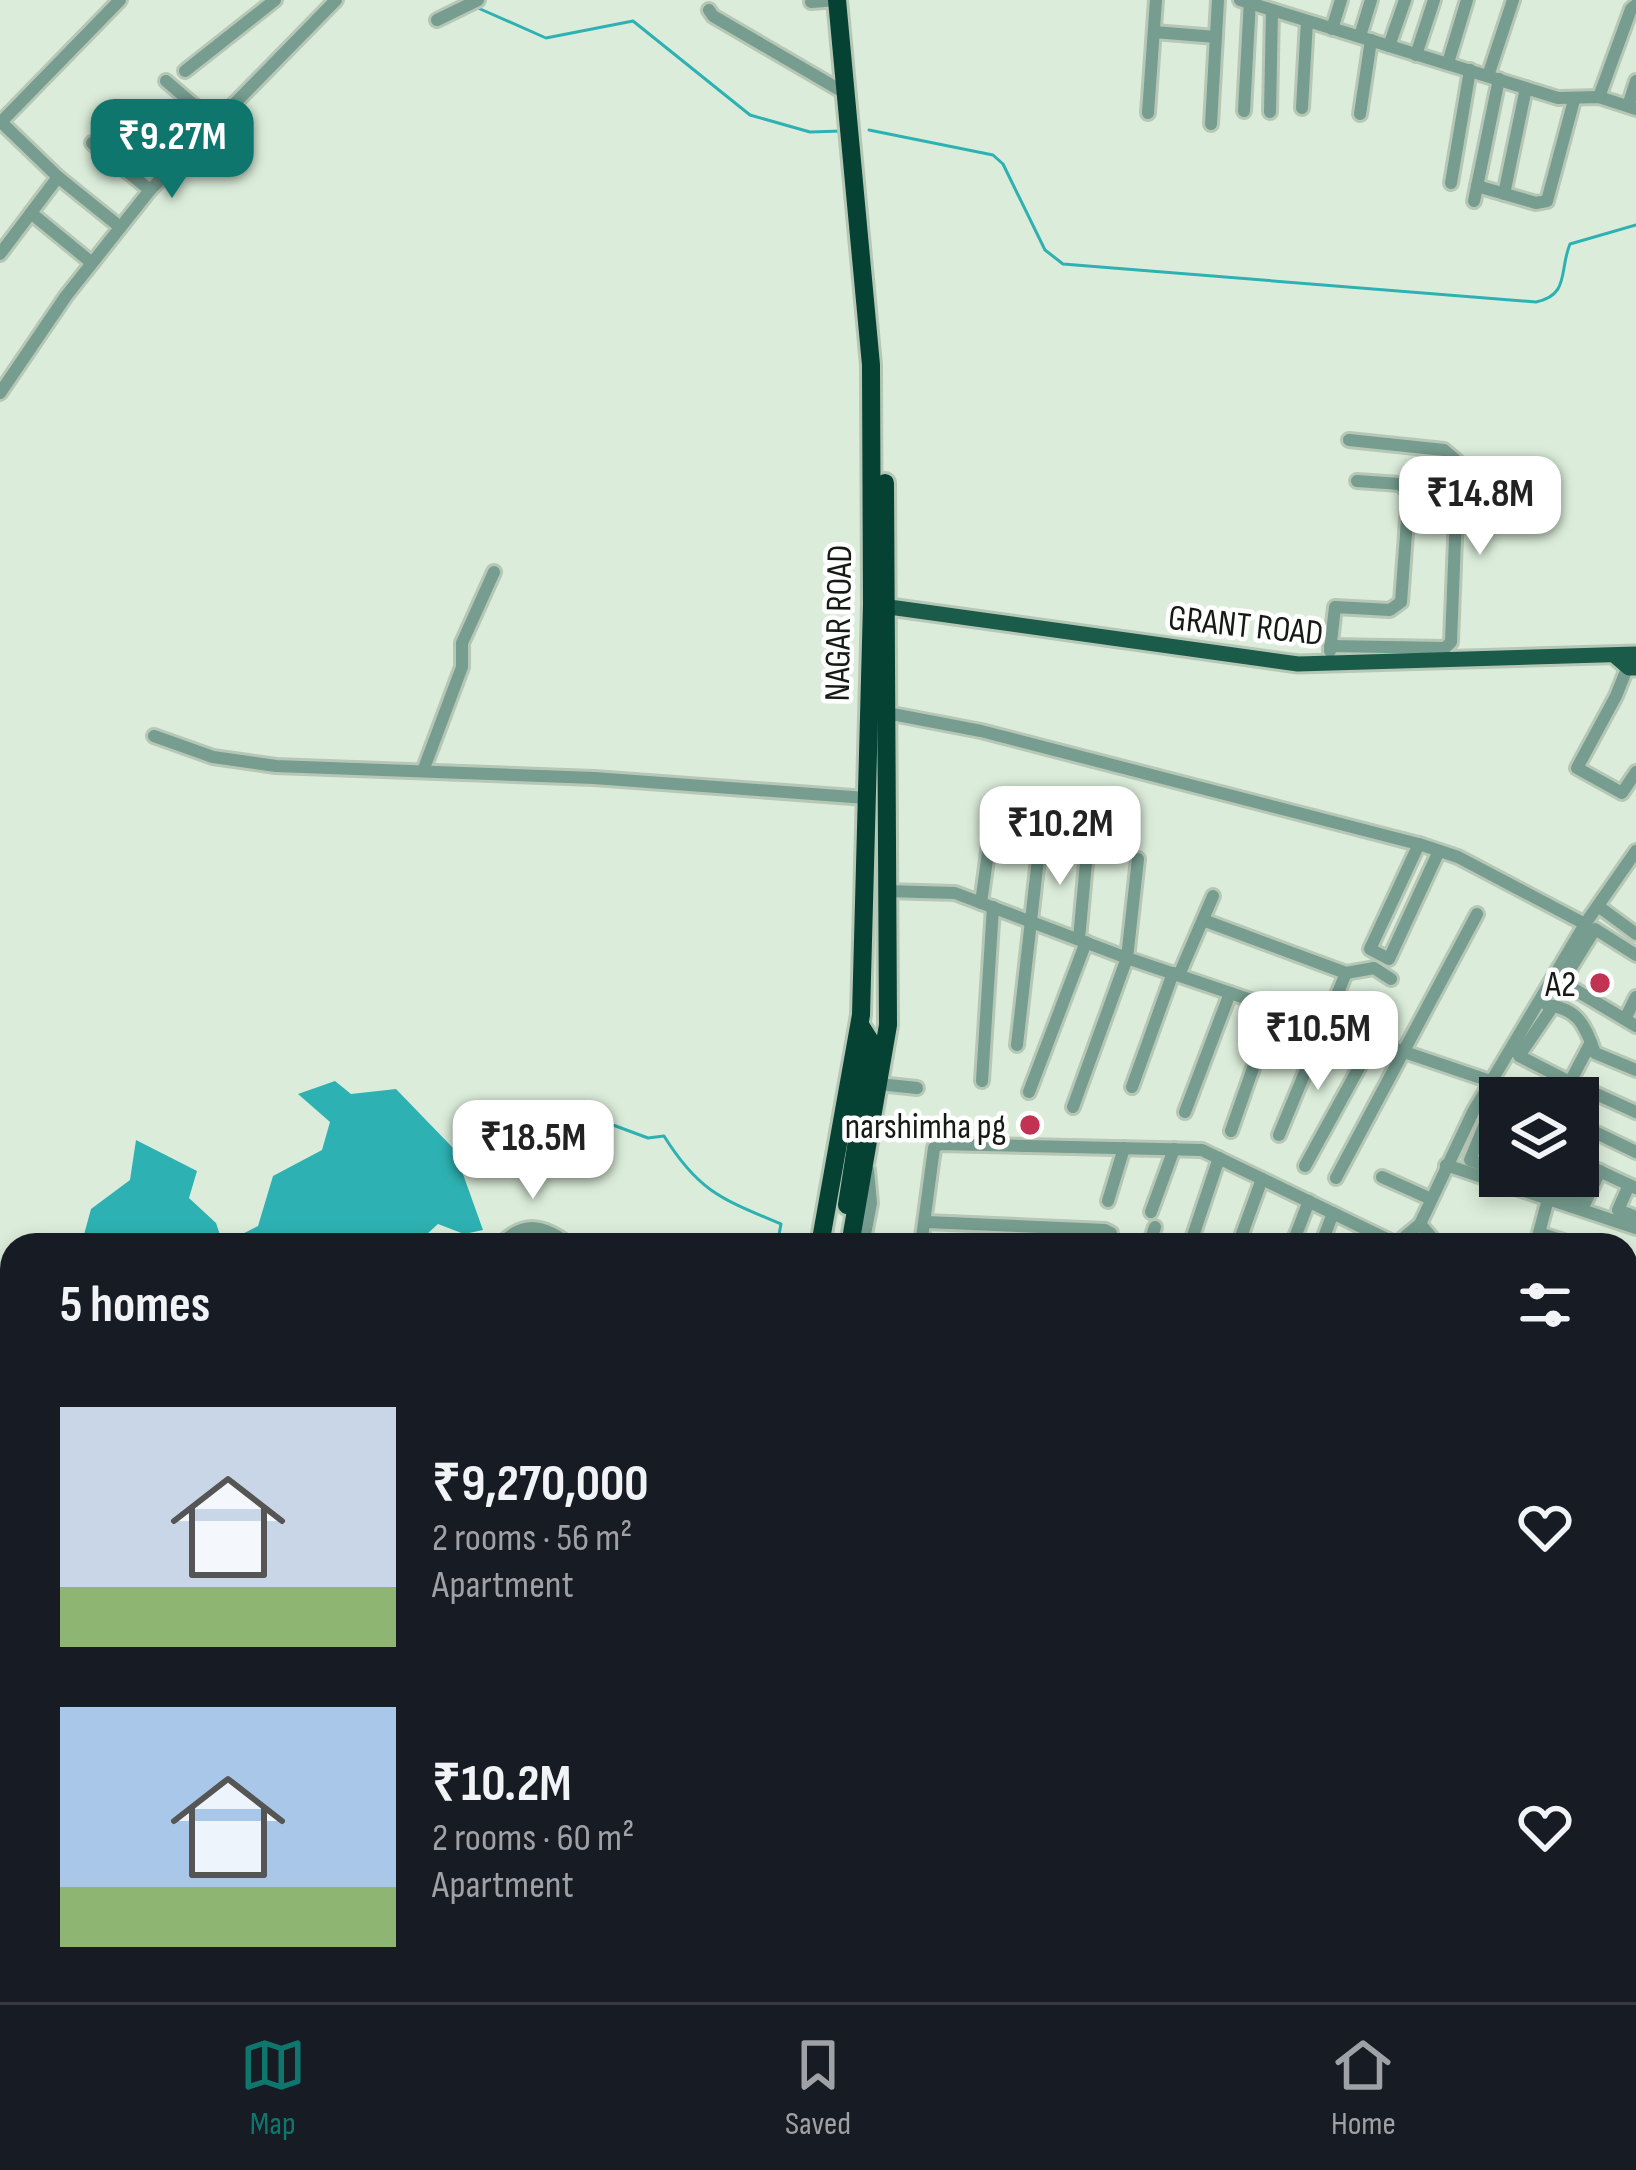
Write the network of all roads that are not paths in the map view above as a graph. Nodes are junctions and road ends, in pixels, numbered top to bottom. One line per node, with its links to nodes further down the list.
1 (120, 0): 45 (street)
2 (275, 0): 30 (street)
3 (336, 0): 46 (street)
4 (478, 0): 20 (street)
5 (838, 0): 16 (street); 35 (highway, NAGAR ROAD)
6 (849, 0): 64 (highway, NAGAR ROAD)
7 (1156, 0): 23 (street)
8 (1218, 0): 24 (street)
9 (1341, 0): 22 (street)
10 (1371, 0): 25 (street)
11 (1405, 0): 26 (street)
12 (1434, 0): 27 (street)
13 (1467, 0): 28 (street)
14 (1513, 0): 31 (street)
15 (1246, 1): 18 (street); 41 (street)
16 (812, 2)
17 (1636, 5): 36 (street)
18 (1278, 8): 21 (street); 42 (street)
19 (709, 10): 35 (street)
20 (437, 20)
21 (1307, 21): 22 (street); 39 (street)
22 (1332, 29): 25 (street)
23 (1154, 32): 24 (street); 43 (street)
24 (1216, 37): 47 (street)
25 (1365, 38): 26 (street); 44 (street)
26 (1389, 46): 27 (street)
27 (1416, 55): 28 (street)
28 (1448, 63): 29 (street)
29 (1470, 70): 31 (street); 51 (street)
30 (185, 71)
31 (1493, 77): 34 (street); 52 (street)
32 (166, 81): 46 (street)
33 (1636, 81): 38 (street)
34 (1526, 88): 37 (street); 54 (street)
35 (845, 93): 64 (highway, NAGAR ROAD)
36 (1600, 97): 37 (street); 38 (street)
37 (1574, 100): 54 (street)
38 (1632, 107)
39 (1302, 108)
40 (129, 110): 49 (street)
41 (1244, 111)
42 (1270, 112)
43 (1148, 113)
44 (1360, 114)
45 (0, 121): 50 (street)
46 (214, 122): 49 (street)
47 (1211, 124)
48 (92, 143): 53 (street)
49 (184, 154): 53 (street)
50 (58, 177): 56 (street); 57 (street)
51 (1450, 183)
52 (1477, 186): 54 (street); 55 (street)
53 (150, 190): 57 (street)
54 (1504, 194)
55 (1474, 201)
56 (31, 213): 58 (street); 59 (street)
57 (120, 227): 59 (street)
58 (0, 254)
59 (92, 263): 60 (street)
60 (0, 393)
61 (1349, 440): 65 (street)
62 (1357, 481): 65 (street)
63 (494, 572): 70 (street)
64 (879, 605): 67 (main road, GRANT ROAD); 68 (highway, NAGAR ROAD); 72 (highway, NAGAR ROAD)
65 (1330, 646): 67 (street)
66 (1629, 660): 67 (main road, GRANT ROAD); 71 (street)
67 (1329, 664)
68 (887, 713): 76 (street); 80 (highway, NAGAR ROAD)
69 (154, 736): 70 (street)
70 (423, 771): 72 (street)
71 (1636, 772)
72 (866, 798): 101 (highway, NAGAR ROAD)
73 (992, 823): 82 (street)
74 (1041, 832): 86 (street)
75 (1088, 841): 89 (street)
76 (1419, 844): 77 (street); 77 (street)
77 (1439, 851): 87 (street)
78 (1636, 851): 83 (street)
79 (1138, 859): 91 (street)
80 (886, 891): 82 (street); 100 (highway, NAGAR ROAD)
81 (1213, 896): 85 (street)
82 (987, 905): 86 (street); 113 (street)
83 (1598, 906): 87 (street); 88 (street)
84 (1477, 914): 107 (street)
85 (1203, 920): 92 (street); 93 (street)
86 (1030, 921): 89 (street); 106 (street)
87 (1585, 924): 97 (street)
88 (1636, 934)
89 (1083, 941): 91 (street); 117 (street)
90 (1636, 955): 102 (street)
91 (1127, 958): 93 (street); 120 (street)
92 (1346, 973): 94 (street); 103 (street)
93 (1176, 974): 95 (street); 115 (street)
94 (1391, 979)
95 (1230, 992): 99 (street); 122 (street)
96 (1636, 997): 102 (street)
97 (1539, 999): 98 (street); 109 (street)
98 (1553, 1006): 105 (street); 110 (street)
99 (1274, 1007): 103 (street); 125 (street)
100 (888, 1014): 101 (highway); 114 (highway, NAGAR ROAD)
101 (861, 1020): 151 (highway, NAGAR ROAD); 152 (highway)
102 (1630, 1022)
103 (1324, 1025): 104 (street); 127 (street)
104 (1372, 1042): 107 (street); 134 (street)
105 (1591, 1042): 108 (street); 111 (street)
106 (1017, 1045)
107 (1405, 1053): 112 (street); 137 (street)
108 (1636, 1070)
109 (1493, 1077)
110 (1560, 1077)
111 (1573, 1077)
112 (1479, 1078)
113 (982, 1081)
114 (879, 1084): 116 (street); 131 (highway, NAGAR ROAD)
115 (1132, 1087)
116 (917, 1088)
117 (1029, 1092)
118 (1599, 1094): 121 (street)
119 (1479, 1101): 123 (street)
120 (1072, 1107)
121 (1635, 1109)
122 (1185, 1112)
123 (1473, 1112): 124 (street); 133 (street)
124 (1479, 1115)
125 (1231, 1131)
126 (1599, 1134): 130 (street)
127 (1279, 1136)
128 (1124, 1148): 129 (street); 143 (street); 146 (street)
129 (1174, 1149): 132 (street); 157 (street)
130 (1636, 1152)
131 (867, 1156): 153 (highway, NAGAR ROAD); 154 (street)
132 (1219, 1158): 138 (street); 158 (street)
133 (1446, 1165): 140 (street); 141 (street)
134 (1305, 1166)
135 (1600, 1171): 139 (street)
136 (1382, 1177): 141 (street)
137 (1336, 1178)
138 (1262, 1179): 142 (street); 159 (street)
139 (1633, 1187): 145 (street)
140 (1548, 1198): 148 (street); 165 (street)
141 (1431, 1199): 147 (street)
142 (1309, 1201): 144 (street); 160 (street)
143 (1108, 1202)
144 (1334, 1213): 161 (street); 162 (street)
145 (1636, 1217)
146 (926, 1222): 155 (street); 156 (street)
147 (1420, 1224): 163 (street); 164 (street)
148 (1636, 1228)
149 (512, 1233): 150 (street)
150 (553, 1233)
151 (822, 1233)
152 (840, 1233)
153 (852, 1233)
154 (865, 1233)
155 (924, 1233)
156 (1109, 1233)
157 (1151, 1233)
158 (1194, 1233)
159 (1242, 1233)
160 (1297, 1233)
161 (1326, 1233)
162 (1374, 1233)
163 (1409, 1233)
164 (1428, 1233)
165 (1539, 1233)

